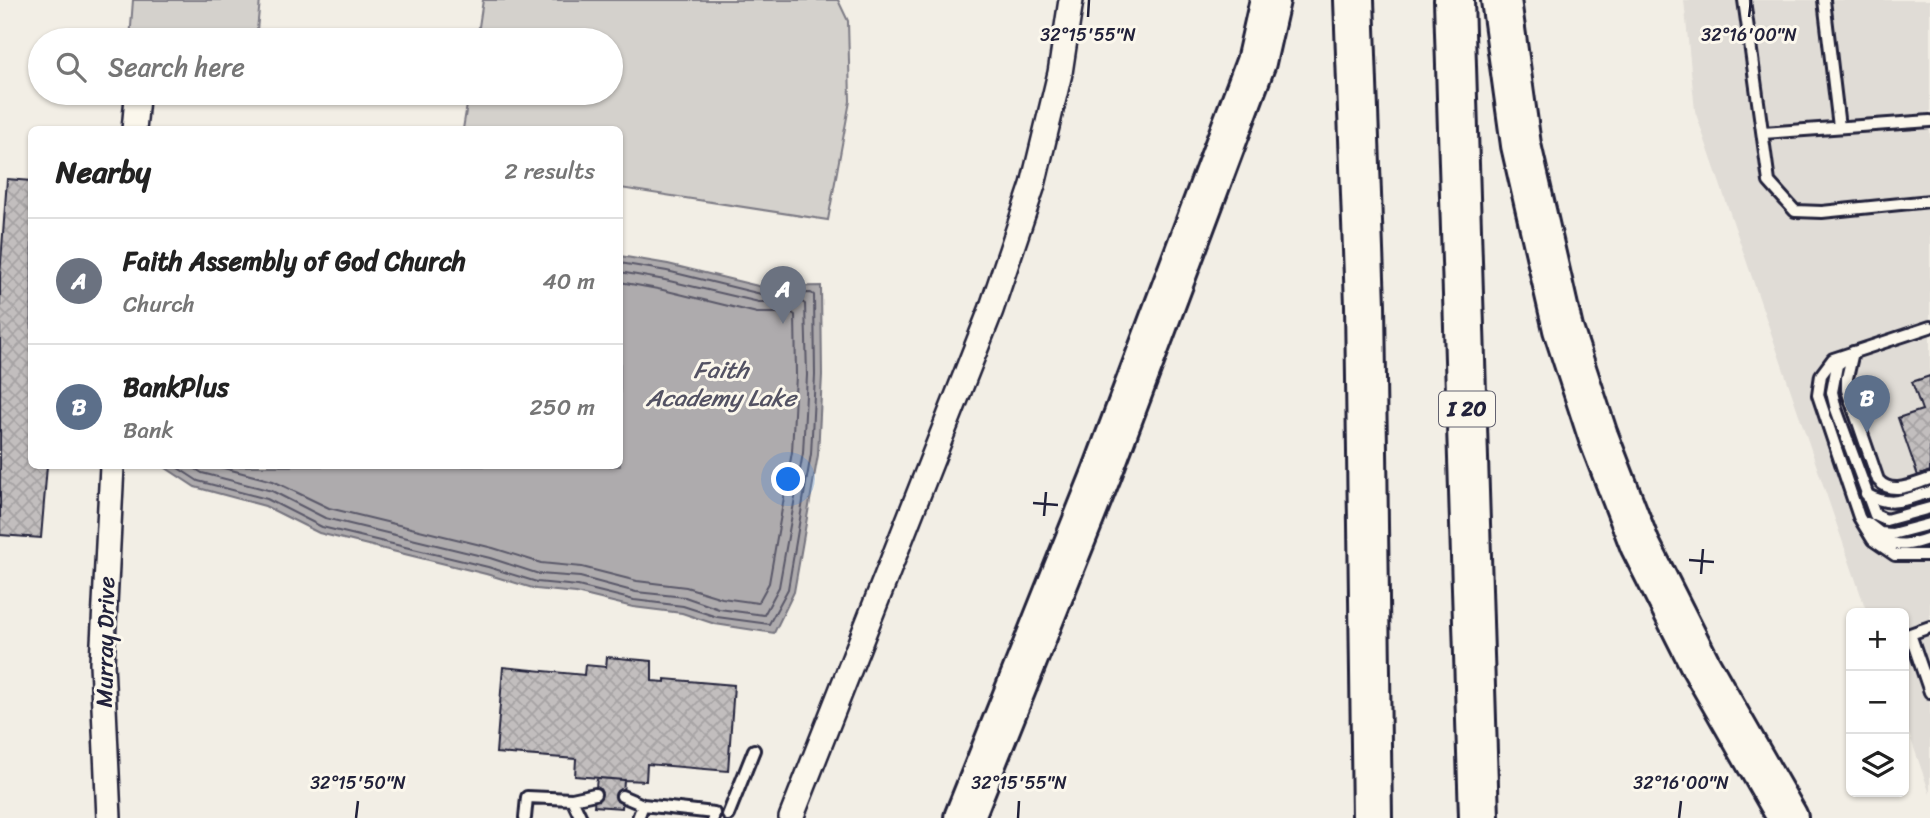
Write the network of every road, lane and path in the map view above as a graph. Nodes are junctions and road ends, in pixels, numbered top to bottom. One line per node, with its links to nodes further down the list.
1 (1071, 0): 38 (street)
2 (1270, 0): 39 (highway)
3 (1354, 0): 40 (highway)
4 (1454, 0): 41 (highway, I 20)
5 (1501, 0): 42 (highway)
6 (1744, 0): 12 (lane)
7 (1824, 0): 11 (lane)
8 (136, 105): 10 (street)
9 (1930, 121): 11 (lane)
10 (134, 126)
11 (1839, 127): 12 (lane)
12 (1763, 133): 13 (lane)
13 (1930, 201)
14 (1930, 327): 15 (lane)
15 (1853, 352): 17 (lane); 19 (lane); 21 (lane)
16 (112, 469): 34 (street, Murray Drive)
17 (1930, 479)
18 (1930, 492): 19 (lane)
19 (1866, 494): 20 (lane)
20 (1930, 508)
21 (1859, 517): 22 (lane); 23 (lane); 24 (lane)
22 (1930, 524)
23 (1930, 538)
24 (1930, 555)
25 (1930, 627): 26 (lane)
26 (1930, 692)
27 (754, 751): 33 (lane)
28 (595, 794): 30 (lane)
29 (622, 796): 31 (lane)
30 (572, 799): 35 (lane); 36 (lane)
31 (643, 805): 32 (lane); 37 (lane)
32 (714, 815): 33 (lane)
33 (732, 816)
34 (109, 818)
35 (525, 818)
36 (580, 818)
37 (638, 818)
38 (791, 818)
39 (964, 818)
40 (1372, 818)
41 (1479, 818)
42 (1788, 818)

